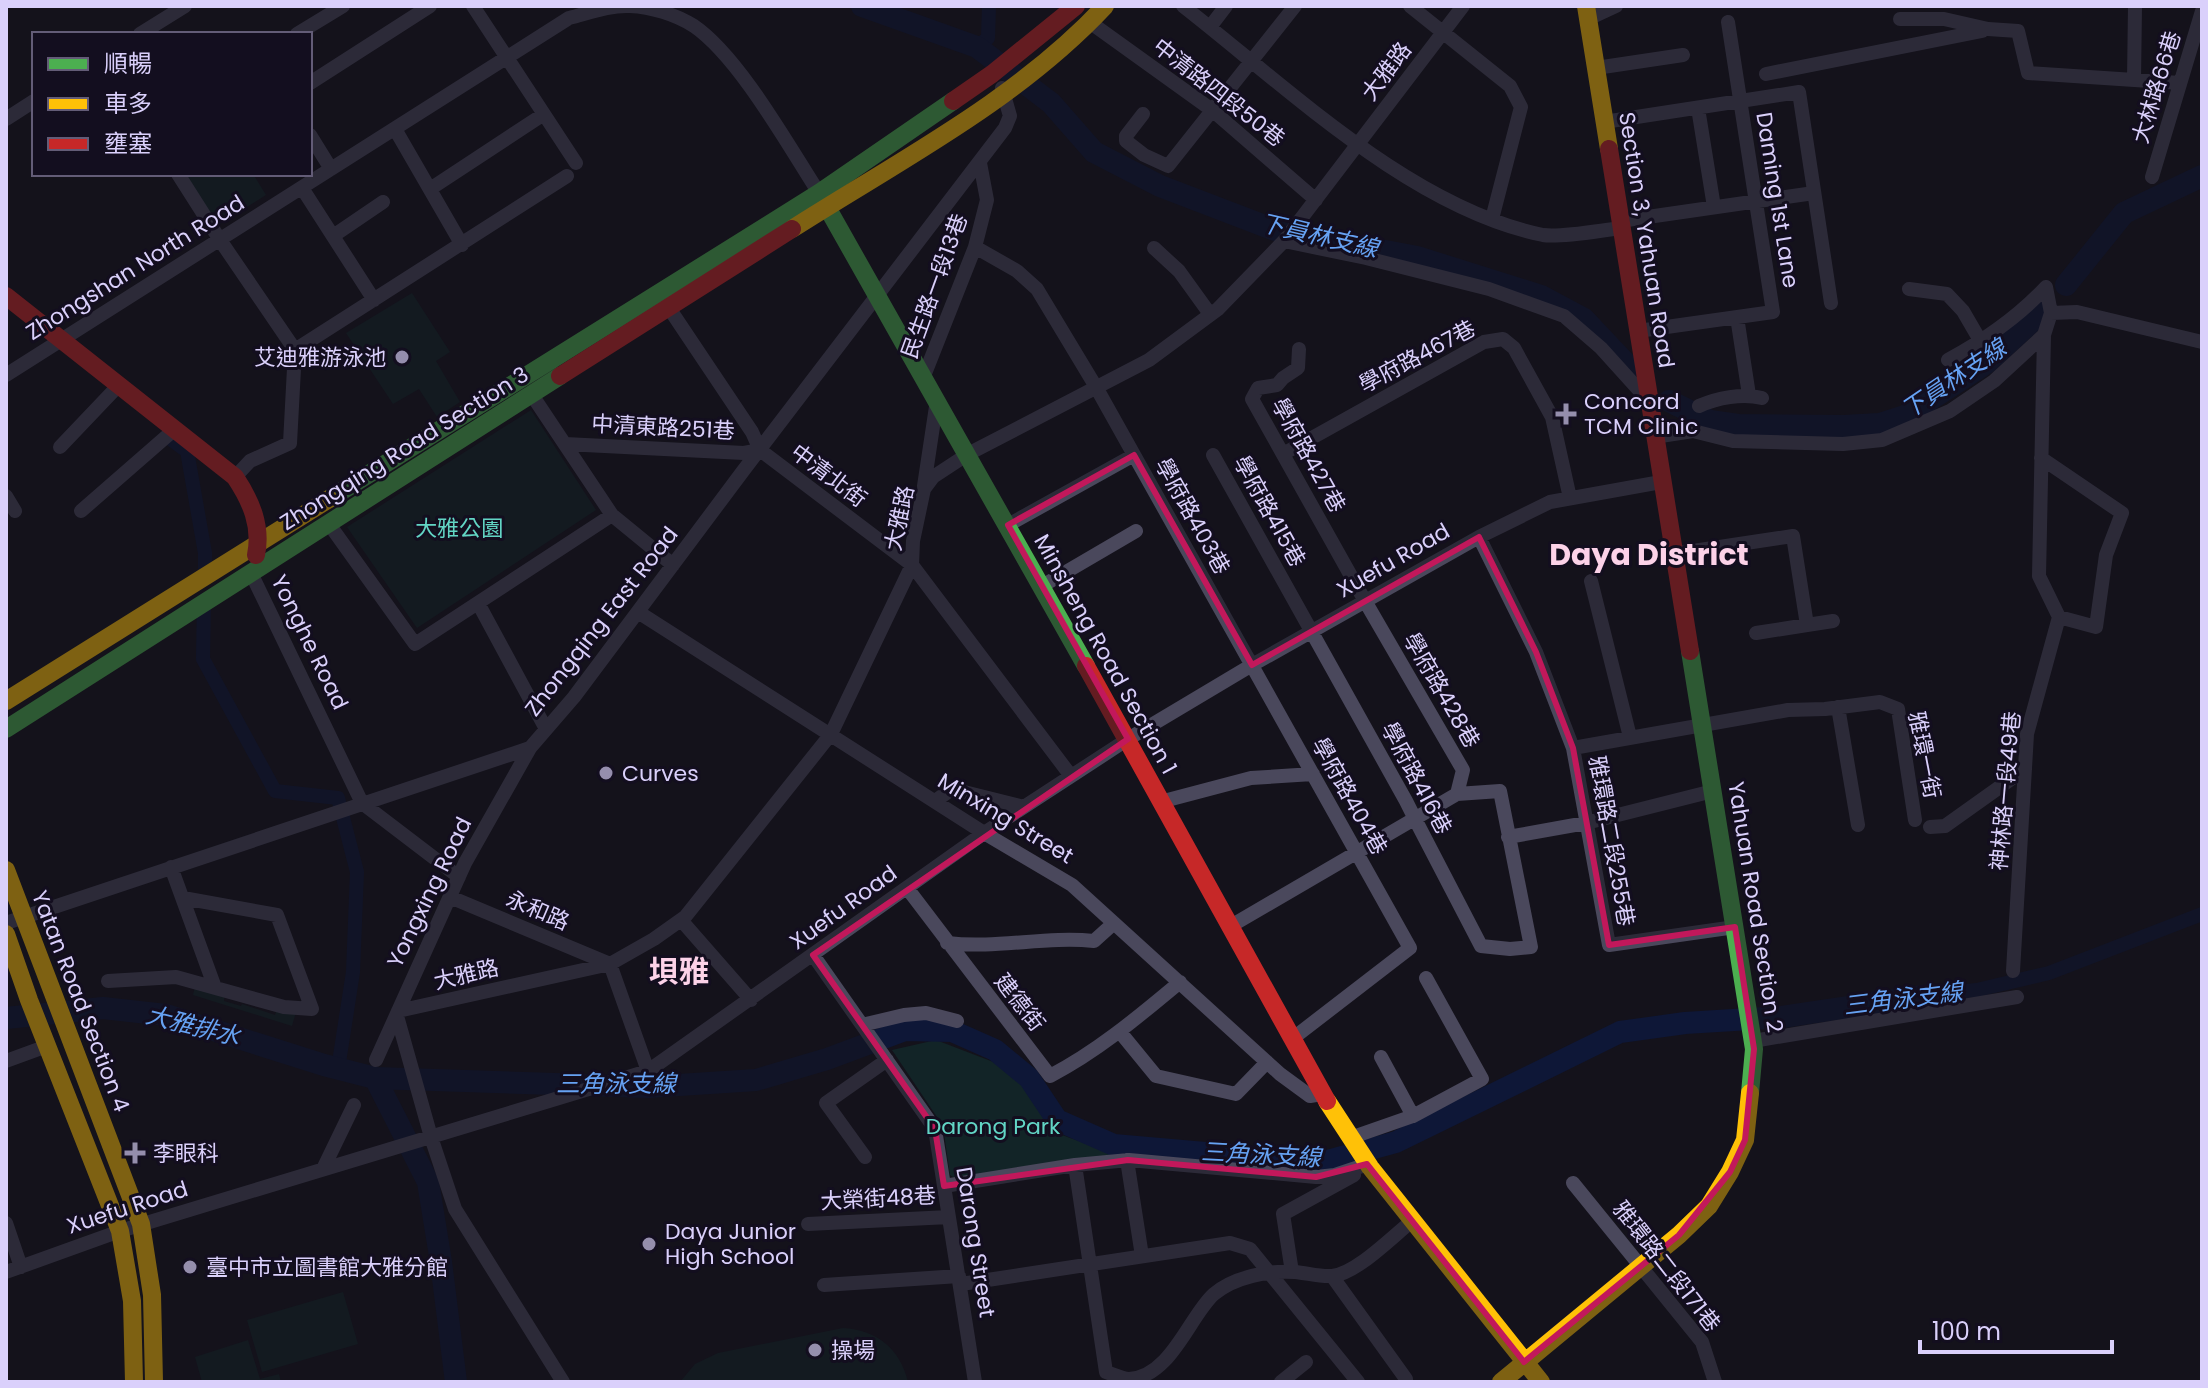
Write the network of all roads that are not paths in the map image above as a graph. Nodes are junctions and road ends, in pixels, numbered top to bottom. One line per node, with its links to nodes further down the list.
1 (185, 6): 22 (street)
2 (343, 6): 23 (street)
3 (430, 6): 32 (street)
4 (473, 6): 26 (street)
5 (1076, 6): 28 (main road)
6 (1105, 6): 19 (main road)
7 (1183, 6): 20 (street)
8 (1226, 6): 20 (street)
9 (1295, 6): 27 (street)
10 (1410, 6): 24 (street)
11 (1463, 6): 24 (street, 大雅路)
12 (1616, 6): 16 (street)
13 (2135, 6): 31 (street)
14 (2202, 11): 33 (street, 大林路66巷)
15 (1946, 12): 17 (street); 21 (street)
16 (1587, 13): 29 (main road, Section 3, Yahuan Road)
17 (1900, 19)
18 (1728, 22): 35 (street, Daming 1st Lane)
19 (1091, 23): 34 (main road); 38 (street, 中清路四段50巷)
20 (1210, 27): 27 (street)
21 (1988, 29): 30 (street); 31 (street)
22 (143, 32)
23 (300, 32)
24 (1443, 33): 45 (street, 大雅路); 60 (street)
25 (1683, 55): 29 (street)
26 (506, 58): 39 (street); 43 (street, Zhongshan North Road); 55 (street, Zhongshan North Road)
27 (1252, 60): 38 (street); 45 (street)
28 (1001, 67): 34 (street); 55 (main road)
29 (1596, 68): 42 (main road, Section 3, Yahuan Road)
30 (1766, 74)
31 (2134, 80): 33 (street)
32 (312, 82)
33 (2180, 83): 51 (street, 大林路66巷)
34 (1008, 89): 47 (street, Zhongqing East Road); 55 (main road)
35 (1740, 101): 37 (street); 54 (street); 57 (street, Daming 1st Lane)
36 (32, 102): 41 (street)
37 (1698, 108): 42 (street); 59 (street)
38 (1212, 110): 40 (street); 56 (street, 中清路四段50巷)
39 (544, 114): 46 (street); 53 (street)
40 (1143, 114)
41 (6, 119)
42 (1604, 122): 61 (main road, Section 3, Yahuan Road)
43 (395, 129): 48 (street, Zhongshan North Road); 53 (street)
44 (312, 138): 48 (street)
45 (1358, 145): 56 (street, 大雅路); 60 (street)
46 (576, 163)
47 (980, 163): 66 (street, 民生路一段13巷); 69 (street, Zhongqing East Road)
48 (331, 169): 52 (street, Zhongshan North Road)
49 (179, 176): 63 (street)
50 (567, 176): 65 (street)
51 (2152, 177)
52 (302, 188): 62 (street); 63 (street, Zhongshan North Road)
53 (430, 189): 65 (street)
54 (1814, 193): 57 (street); 72 (street)
55 (824, 200): 69 (main road, Minsheng Road Section 1); 73 (main road, Zhongqing Road Section 3); 115 (main road, Zhongqing Road Section 3)
56 (1316, 200): 64 (street, 大雅路)
57 (1756, 201): 59 (street); 76 (street, Daming 1st Lane)
58 (383, 202): 62 (street)
59 (1714, 207): 61 (street)
60 (1492, 219): 61 (street)
61 (1621, 224): 78 (main road, Section 3, Yahuan Road)
62 (333, 236): 71 (street)
63 (220, 240): 81 (street, Zhongshan North Road); 83 (street)
64 (1284, 241): 75 (street, 大雅路); 91 (street)
65 (462, 245): 71 (street)
66 (975, 247): 86 (street, 民生路一段13巷); 87 (street, 學府路403巷)
67 (1154, 248): 75 (street)
68 (1909, 289): 79 (street)
69 (879, 294): 86 (main road, Minsheng Road Section 1); 97 (street, Zhongqing East Road)
70 (6, 296): 81 (main road, Yonghe Road)
71 (374, 300): 83 (street)
72 (1831, 303)
73 (669, 308): 89 (main road, Zhongqing Road Section 3); 97 (street, 中清北街)
74 (2051, 313): 77 (street); 79 (street); 80 (street)
75 (1210, 314): 87 (street, 大雅路)
76 (1737, 317): 78 (street, Daming 1st Lane); 92 (street)
77 (2044, 335): 94 (street); 102 (street)
78 (1639, 340): 91 (main road, Section 3, Yahuan Road)
79 (1981, 342): 84 (street)
80 (2202, 342)
81 (57, 343): 85 (street, Zhongshan North Road); 88 (main road, Yonghe Road)
82 (1299, 349): 99 (street, 學府路427巷)
83 (295, 350): 103 (street)
84 (1948, 360)
85 (6, 375)
86 (924, 376): 90 (main road, Minsheng Road Section 1)
87 (1096, 387): 98 (street, 大雅路); 100 (street, 學府路403巷)
88 (115, 390): 93 (main road, Yonghe Road); 96 (street)
89 (532, 395): 95 (street); 111 (main road, Zhongqing Road Section 3)
90 (937, 399): 98 (main road, Minsheng Road Section 1); 105 (street)
91 (1648, 400): 94 (main road, Section 3, Yahuan Road)
92 (1699, 406)
93 (174, 429): 103 (main road, Yonghe Road); 109 (street)
94 (1654, 437): 104 (main road, Section 3, Yahuan Road)
95 (565, 444): 97 (street, 中清東路251巷); 110 (street)
96 (60, 447)
97 (760, 450): 117 (street, Zhongqing East Road); 118 (street, 中清北街)
98 (968, 454): 105 (street, 大雅路); 112 (main road, Minsheng Road Section 1)
99 (1283, 454): 107 (street, 學府路467巷); 122 (street, 學府路427巷)
100 (1134, 455): 112 (street); 130 (street, 學府路403巷)
101 (1213, 455): 128 (street, 學府路415巷)
102 (2041, 458): 125 (street); 125 (street)
103 (235, 477): 115 (main road, Yonghe Road)
104 (1661, 482): 107 (street, Xuefu Road); 116 (main road, Yahuan Road Section 2)
105 (924, 489): 118 (street, 大雅路)
106 (6, 496): 108 (street)
107 (1570, 498): 114 (street, Xuefu Road)
108 (15, 511)
109 (81, 511)
110 (612, 515): 117 (street); 123 (street)
111 (329, 524): 119 (main road, Zhongqing Road Section 3); 123 (street)
112 (1008, 525): 121 (main road, Minsheng Road Section 1)
113 (1136, 531): 121 (street)
114 (1479, 537): 122 (street, Xuefu Road); 140 (street)
115 (260, 543): 119 (main road, Yonghe Road); 131 (main road, Zhongqing Road Section 3)
116 (1673, 554): 127 (street); 133 (main road, Yahuan Road Section 2)
117 (673, 565): 124 (street, Zhongqing East Road)
118 (912, 565): 136 (street, 大雅路); 143 (street, 中清北街)
119 (251, 573): 134 (main road, Zhongqing Road Section 3); 148 (street, Yonghe Road)
120 (1591, 581): 137 (street)
121 (1042, 586): 138 (main road, Minsheng Road Section 1)
122 (1365, 601): 128 (street, Xuefu Road); 145 (street, 學府路428巷)
123 (478, 603): 135 (street)
124 (638, 612): 135 (street, Zhongqing East Road); 136 (street, Minxing Street)
125 (2059, 617): 141 (street, 神林路一段49巷)
126 (1833, 621): 127 (street)
127 (1807, 625): 129 (street)
128 (1312, 631): 130 (street, Xuefu Road); 150 (street, 學府路416巷)
129 (1756, 633)
130 (1252, 665): 138 (street, Xuefu Road); 142 (street, 學府路404巷)
131 (6, 701)
132 (1838, 707): 133 (street, 雅環一街); 151 (street, 雅環一街); 153 (street)
133 (1702, 723): 137 (street, 雅環路二段255巷); 144 (main road, Yahuan Road Section 2)
134 (6, 729)
135 (546, 729): 139 (street, Zhongqing East Road)
136 (831, 734): 146 (street, Minxing Street); 165 (street, 大雅路)
137 (1630, 737): 140 (street, 雅環路二段255巷)
138 (1128, 739): 143 (street, Xuefu Road); 147 (main road, Minsheng Road Section 1)
139 (530, 748): 148 (street, Zhongqing East Road); 160 (street, Yongxing Road)
140 (1573, 748): 152 (street, 雅環路二段255巷)
141 (2025, 769): 154 (street); 174 (street, 神林路一段49巷)
142 (1313, 774): 147 (street); 157 (street, 學府路404巷)
143 (1071, 776): 149 (street, Xuefu Road)
144 (1713, 791): 152 (street); 169 (main road, Yahuan Road Section 2)
145 (1457, 794): 150 (street); 156 (street)
146 (935, 801): 149 (street); 155 (street, Minxing Street)
147 (1160, 802): 168 (main road, Minsheng Road Section 1)
148 (362, 803): 158 (street, Zhongqing East Road); 160 (street, Yonghe Road)
149 (1024, 807): 155 (street, Xuefu Road)
150 (1415, 819): 156 (street, 學府路416巷); 157 (street)
151 (1915, 820)
152 (1586, 823): 156 (street); 169 (street, 雅環路二段255巷)
153 (1858, 825)
154 (1930, 827)
155 (984, 833): 161 (street, Xuefu Road); 167 (street, Minxing Street)
156 (1508, 837)
157 (1357, 853): 168 (street); 186 (street, 學府路404巷)
158 (171, 867): 163 (street); 164 (street, Zhongqing East Road)
159 (6, 870): 164 (main road, Yatan Road Section 4)
160 (459, 877): 162 (street, Yongxing Road)
161 (907, 888): 171 (street, 建德街); 172 (street, Xuefu Road)
162 (450, 897): 173 (street, 永和路); 181 (street, Yongxing Road)
163 (183, 898): 178 (street); 178 (street)
164 (24, 916): 166 (street, Zhongqing East Road); 209 (main road, Yatan Road Section 4)
165 (681, 920): 173 (street, 大雅路); 180 (street)
166 (6, 923)
167 (1114, 923): 171 (street); 177 (street, Minxing Street)
168 (1229, 927): 186 (main road, Minsheng Road Section 1)
169 (1735, 927): 185 (main road, Yahuan Road Section 2)
170 (6, 934): 187 (main road, Yatan Road Section 4)
171 (947, 943): 184 (street, 建德街)
172 (813, 955): 180 (street, Xuefu Road); 183 (street, Darong Street)
173 (610, 964): 181 (street, 大雅路); 193 (street)
174 (2013, 971)
175 (1426, 978): 196 (street)
176 (108, 981): 178 (street)
177 (1180, 982): 184 (street, 建德街); 192 (street, Minxing Street)
178 (214, 985)
179 (2017, 997): 185 (street)
180 (751, 1000): 193 (street, Xuefu Road)
181 (398, 1014): 190 (street, Yongxing Road); 197 (street)
182 (957, 1021): 183 (street)
183 (864, 1028): 189 (street, Darong Street)
184 (1120, 1032): 192 (street)
185 (1753, 1037): 215 (main road, Yahuan Road Section 2)
186 (1292, 1039): 194 (main road, Minsheng Road Section 1)
187 (46, 1042): 191 (street); 211 (main road, Yatan Road Section 4)
188 (1381, 1057): 196 (street)
189 (885, 1058): 199 (street); 205 (street, Darong Street)
190 (376, 1060)
191 (6, 1061)
192 (1267, 1062): 194 (street, Minxing Street)
193 (648, 1071): 197 (street, Xuefu Road)
194 (1322, 1094): 198 (main road, Minsheng Road Section 1)
195 (354, 1105): 203 (street)
196 (1413, 1116): 198 (street)
197 (431, 1137): 203 (street, Xuefu Road); 227 (street)
198 (1350, 1138): 202 (main road, Minsheng Road Section 1)
199 (865, 1157)
200 (1127, 1160): 201 (street); 202 (street); 212 (street)
201 (1075, 1165): 205 (street); 213 (street)
202 (1369, 1166): 207 (main road); 217 (street)
203 (323, 1169): 209 (street, Xuefu Road)
204 (1573, 1183): 215 (street, 雅環路二段171巷)
205 (944, 1186): 206 (street, Darong Street)
206 (949, 1217): 210 (street, 大榮街48巷); 220 (street, Darong Street)
207 (1412, 1221): 219 (street); 223 (main road)
208 (6, 1223): 214 (street)
209 (141, 1224): 211 (street, Xuefu Road); 226 (main road, Yatan Road Section 4)
210 (808, 1224)
211 (120, 1231): 214 (street, Xuefu Road); 225 (main road, Yatan Road Section 4)
212 (1142, 1256): 213 (street); 218 (street)
213 (1090, 1264): 218 (street); 220 (street)
214 (21, 1267): 216 (street, Xuefu Road)
215 (1642, 1267): 223 (main road, Yahuan Road Section 2); 233 (street, 雅環路二段171巷)
216 (6, 1272)
217 (1292, 1272): 218 (street); 219 (street)
218 (1267, 1273): 230 (street)
219 (1332, 1276): 224 (street)
220 (960, 1280): 221 (street); 228 (street, Darong Street)
221 (824, 1285)
222 (1306, 1362): 229 (street)
223 (1524, 1362): 231 (main road, Yahuan Road Section 2); 232 (main road)
224 (1406, 1379)
225 (134, 1382)
226 (154, 1382)
227 (563, 1382)
228 (975, 1382)
229 (1281, 1382)
230 (1358, 1382)
231 (1501, 1382)
232 (1541, 1382)
233 (1715, 1382)

